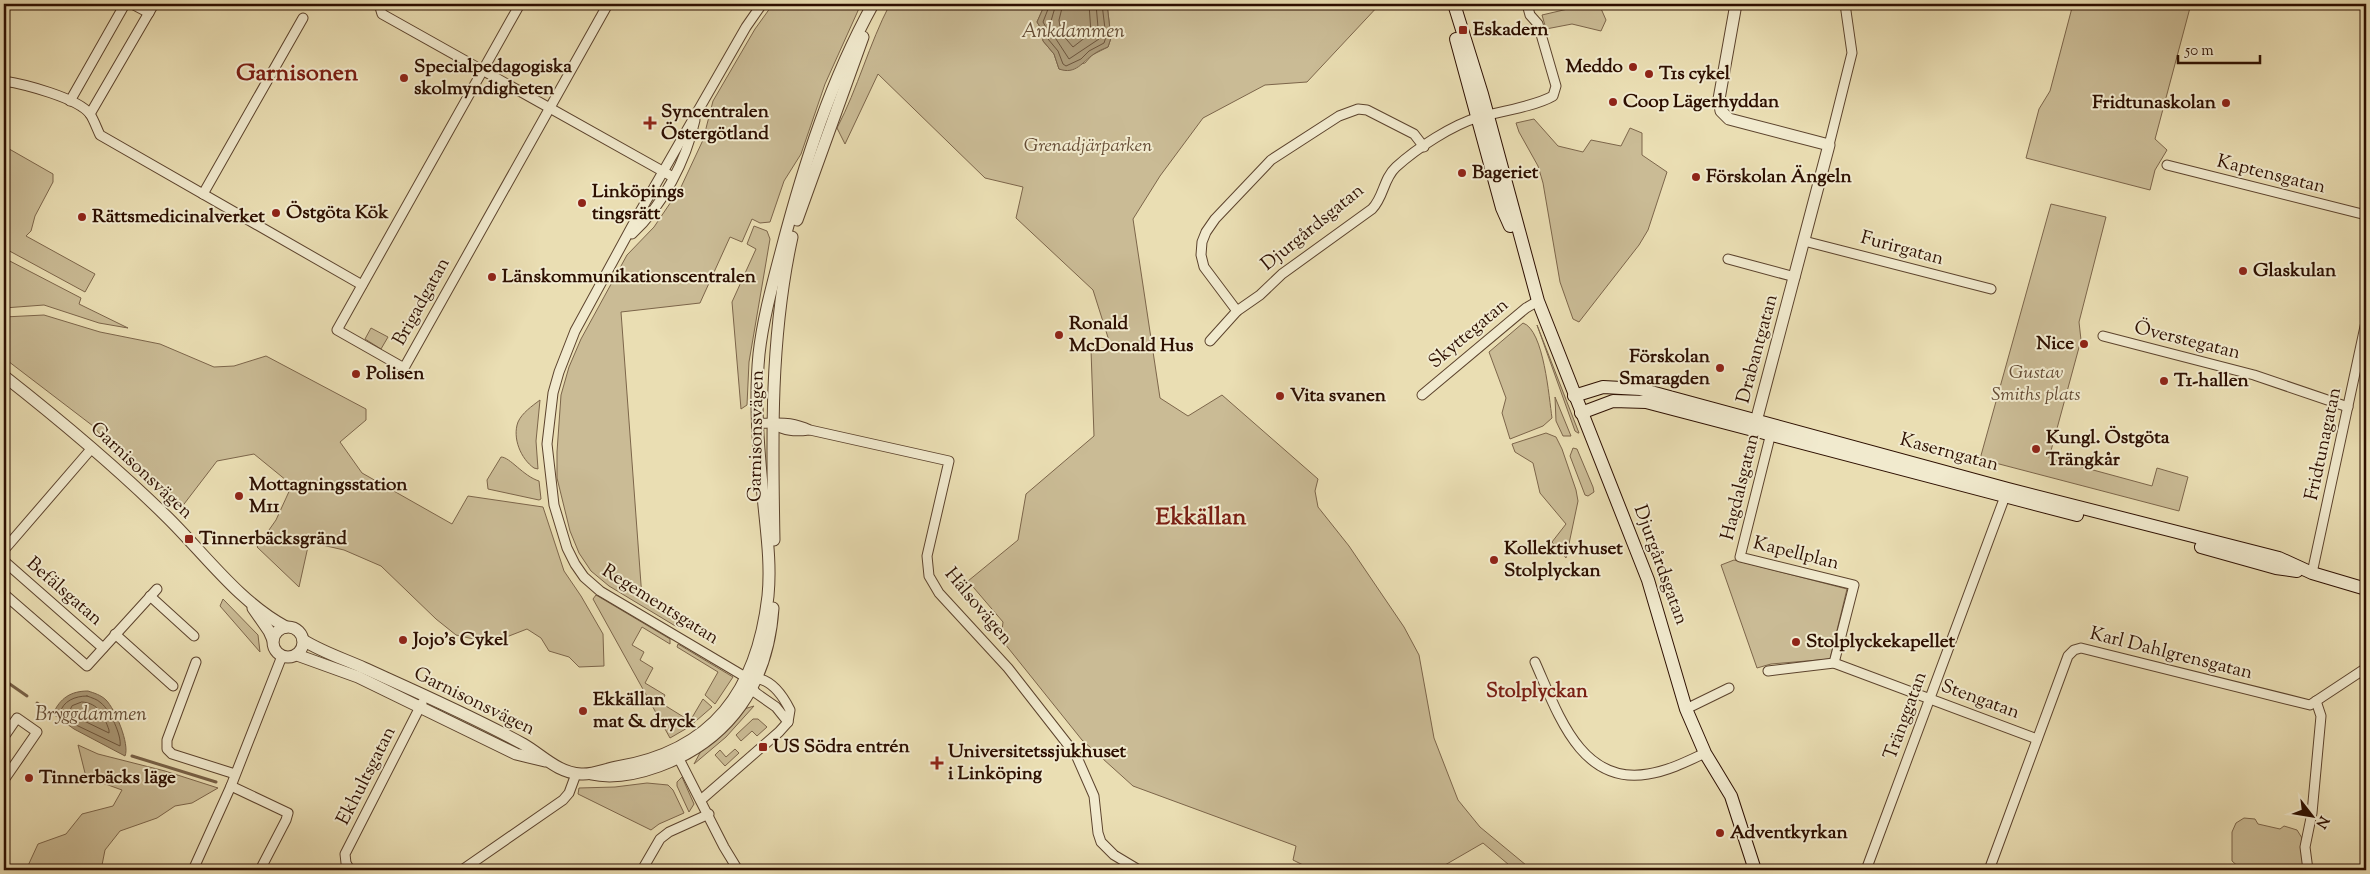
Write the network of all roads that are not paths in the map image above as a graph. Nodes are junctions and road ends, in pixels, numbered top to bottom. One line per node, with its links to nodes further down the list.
1 (125, 4): 19 (street)
2 (132, 4): 15 (street)
3 (154, 4): 15 (street)
4 (379, 4): 17 (street)
5 (520, 4): 17 (street, Brigadgatan)
6 (608, 4): 20 (street, Brigadgatan)
7 (762, 4): 22 (street, Regementsgatan)
8 (873, 4): 47 (street, Garnisonsvägen)
9 (881, 4): 48 (street, Garnisonsvägen)
10 (1447, 4): 23 (main road, Djurgårdsgatan)
11 (1454, 4): 23 (main road, Djurgårdsgatan)
12 (1527, 4): 23 (street)
13 (1736, 4): 24 (street)
14 (1845, 4): 24 (street, Drabantgatan)
15 (149, 13): 21 (street)
16 (303, 18): 29 (street)
17 (482, 70): 20 (street); 35 (street, Brigadgatan)
18 (4, 81): 19 (street)
19 (70, 101): 21 (street)
20 (549, 108): 27 (street); 35 (street, Brigadgatan)
21 (90, 114): 29 (street)
22 (696, 115): 27 (street, Regementsgatan); 28 (street, Regementsgatan)
23 (1482, 116): 25 (street, Djurgårdsgatan); 37 (main road, Djurgårdsgatan)
24 (1829, 145): 32 (street, Drabantgatan)
25 (1424, 147): 38 (street, Djurgårdsgatan); 38 (street)
26 (2167, 165): 30 (street, Kaptensgatan)
27 (664, 172): 28 (street); 31 (street, Regementsgatan)
28 (673, 177): 31 (street, Regementsgatan)
29 (203, 194): 35 (street)
30 (2366, 215)
31 (626, 239): 73 (street, Regementsgatan)
32 (1804, 241): 34 (street, Drabantgatan); 36 (street, Furirgatan)
33 (1728, 259): 34 (street, Drabantgatan)
34 (1795, 277): 49 (street, Drabantgatan)
35 (362, 285)
36 (1991, 289)
37 (1538, 301): 43 (street, Skyttegatan); 44 (main road, Djurgårdsgatan)
38 (1238, 311): 41 (street, Djurgårdsgatan)
39 (2366, 322): 45 (street, Fridtunagatan)
40 (2103, 336): 45 (street, Överstegatan)
41 (1210, 341)
42 (4, 376): 51 (street, Garnisonsvägen)
43 (1422, 395)
44 (1574, 396): 46 (main road, Djurgårdsgatan); 49 (main road, Kaserngatan)
45 (2348, 407): 56 (street, Fridtunagatan)
46 (1581, 413): 49 (main road, Kaserngatan); 80 (main road, Djurgårdsgatan)
47 (757, 423): 48 (street, Hälsovägen); 73 (street, Garnisonsvägen)
48 (772, 424): 73 (street, Garnisonsvägen); 99 (street, Hälsovägen)
49 (1755, 426): 50 (main road, Kaserngatan)
50 (1772, 430): 52 (main road, Kaserngatan); 54 (street, Hagdalsgatan)
51 (92, 448): 53 (street); 59 (street, Garnisonsvägen)
52 (2007, 493): 56 (main road, Kaserngatan); 77 (street, Tränggatan)
53 (4, 550)
54 (1740, 557): 70 (street, Kapellplan)
55 (4, 561): 65 (street, Befälsgatan)
56 (2312, 573): 57 (main road, Kaserngatan)
57 (2366, 589)
58 (4, 594): 65 (street)
59 (248, 599): 60 (street, Garnisonsvägen); 63 (street, Garnisonsvägen)
60 (286, 627): 63 (street); 64 (street)
61 (115, 634): 62 (street); 65 (street); 74 (street)
62 (194, 636)
63 (273, 640): 67 (street)
64 (303, 640): 66 (street); 76 (street, Garnisonsvägen)
65 (103, 648)
66 (297, 655): 67 (street); 79 (street, Garnisonsvägen)
67 (282, 656): 87 (street)
68 (196, 662): 87 (street)
69 (1535, 662): 84 (street)
70 (1834, 663): 72 (street, Stengatan); 77 (street, Stengatan)
71 (2366, 668): 78 (street)
72 (1768, 671)
73 (752, 681): 81 (street); 81 (street); 85 (street, Garnisonsvägen)
74 (173, 686)
75 (1729, 688): 80 (street)
76 (426, 697): 79 (street, Ekhultsgatan); 86 (street, Garnisonsvägen)
77 (1930, 699): 83 (street, Stengatan); 101 (street, Tränggatan)
78 (2316, 701): 83 (street, Karl Dahlgrensgatan); 103 (street)
79 (420, 708): 86 (street, Garnisonsvägen); 95 (street, Ekhultsgatan)
80 (1686, 709): 84 (main road, Djurgårdsgatan)
81 (788, 722): 91 (street)
82 (4, 737): 89 (street)
83 (2038, 739): 102 (street, Karl Dahlgrensgatan)
84 (1706, 753): 100 (main road, Djurgårdsgatan)
85 (677, 754): 88 (street, Garnisonsvägen); 91 (street)
86 (546, 761): 88 (street, Garnisonsvägen)
87 (236, 774): 90 (street)
88 (576, 774): 96 (street)
89 (4, 780)
90 (231, 786): 93 (street); 94 (street)
91 (702, 799): 92 (street)
92 (709, 814): 97 (street); 98 (street)
93 (193, 870)
94 (260, 870)
95 (350, 870)
96 (462, 870)
97 (642, 870)
98 (738, 870)
99 (1139, 870)
100 (1754, 870)
101 (1866, 870)
102 (1989, 870)
103 (2308, 870)

